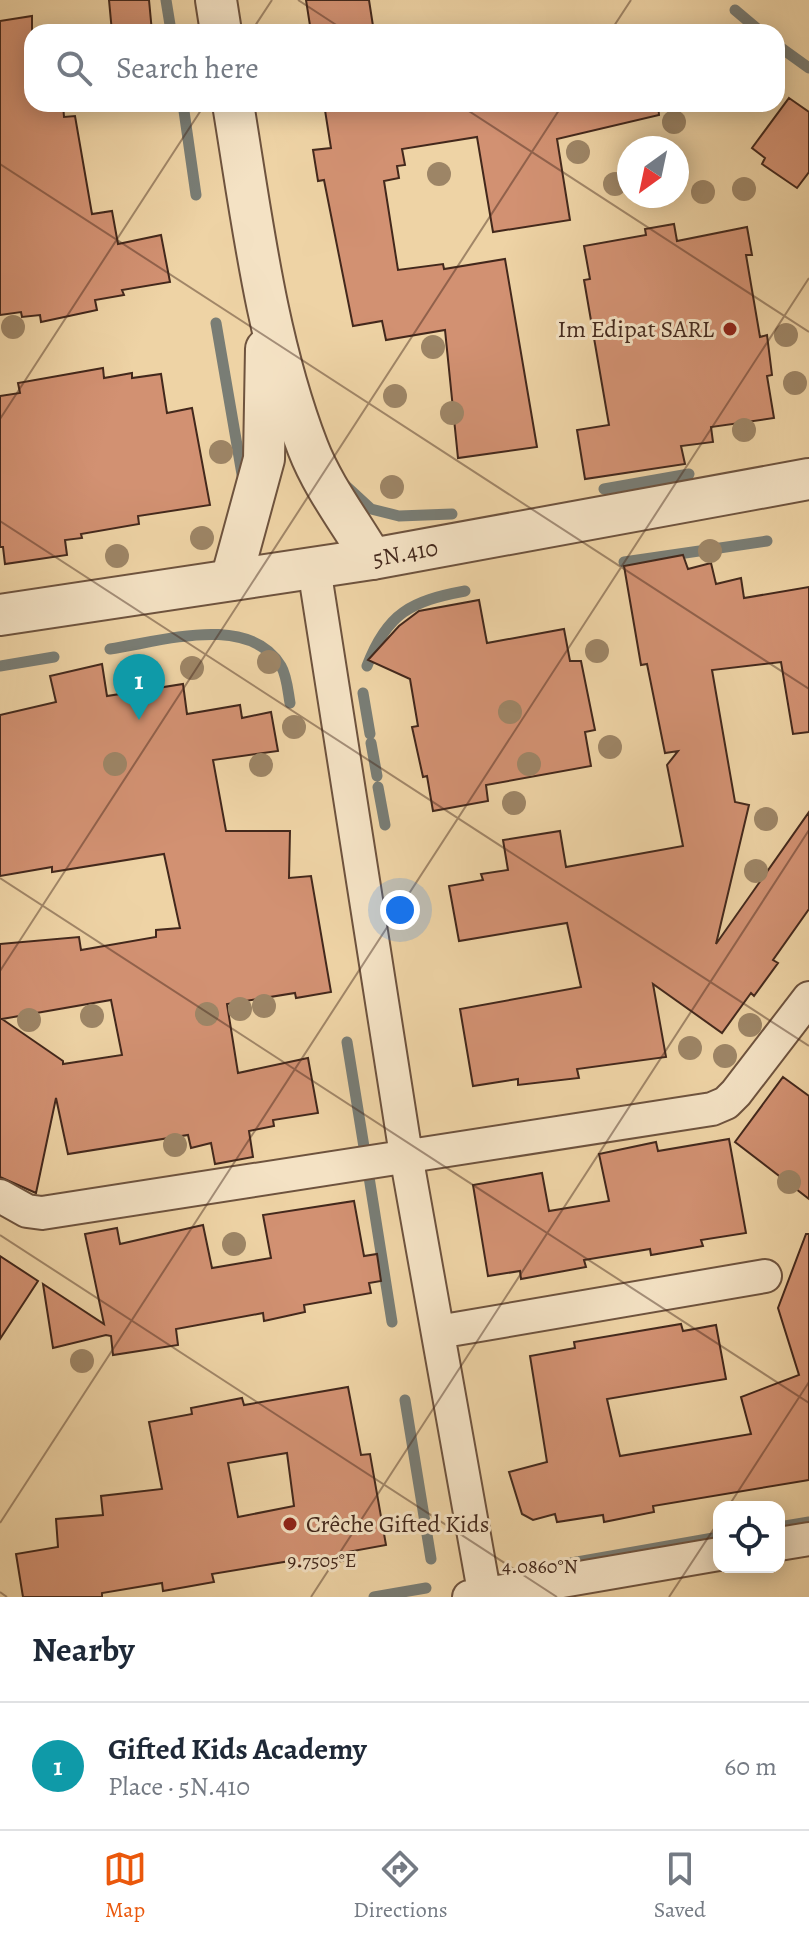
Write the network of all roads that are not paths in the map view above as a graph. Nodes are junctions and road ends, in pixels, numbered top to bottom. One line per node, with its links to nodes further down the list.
1 (216, 0): 2 (street)
2 (220, 24)
3 (234, 112): 4 (street)
4 (266, 305): 6 (street); 8 (street)
5 (809, 479): 6 (street, 5N.410)
6 (372, 559): 7 (street, 5N.410)
7 (314, 568): 8 (street, 5N.410); 11 (street)
8 (231, 580): 9 (street, 5N.410)
9 (0, 615)
10 (809, 998): 11 (street)
11 (406, 1155): 12 (street); 14 (street)
12 (0, 1196)
13 (765, 1276): 14 (street)
14 (438, 1332): 18 (street)
15 (809, 1539): 16 (street)
16 (785, 1543)
17 (713, 1555): 18 (street)
18 (480, 1596)

